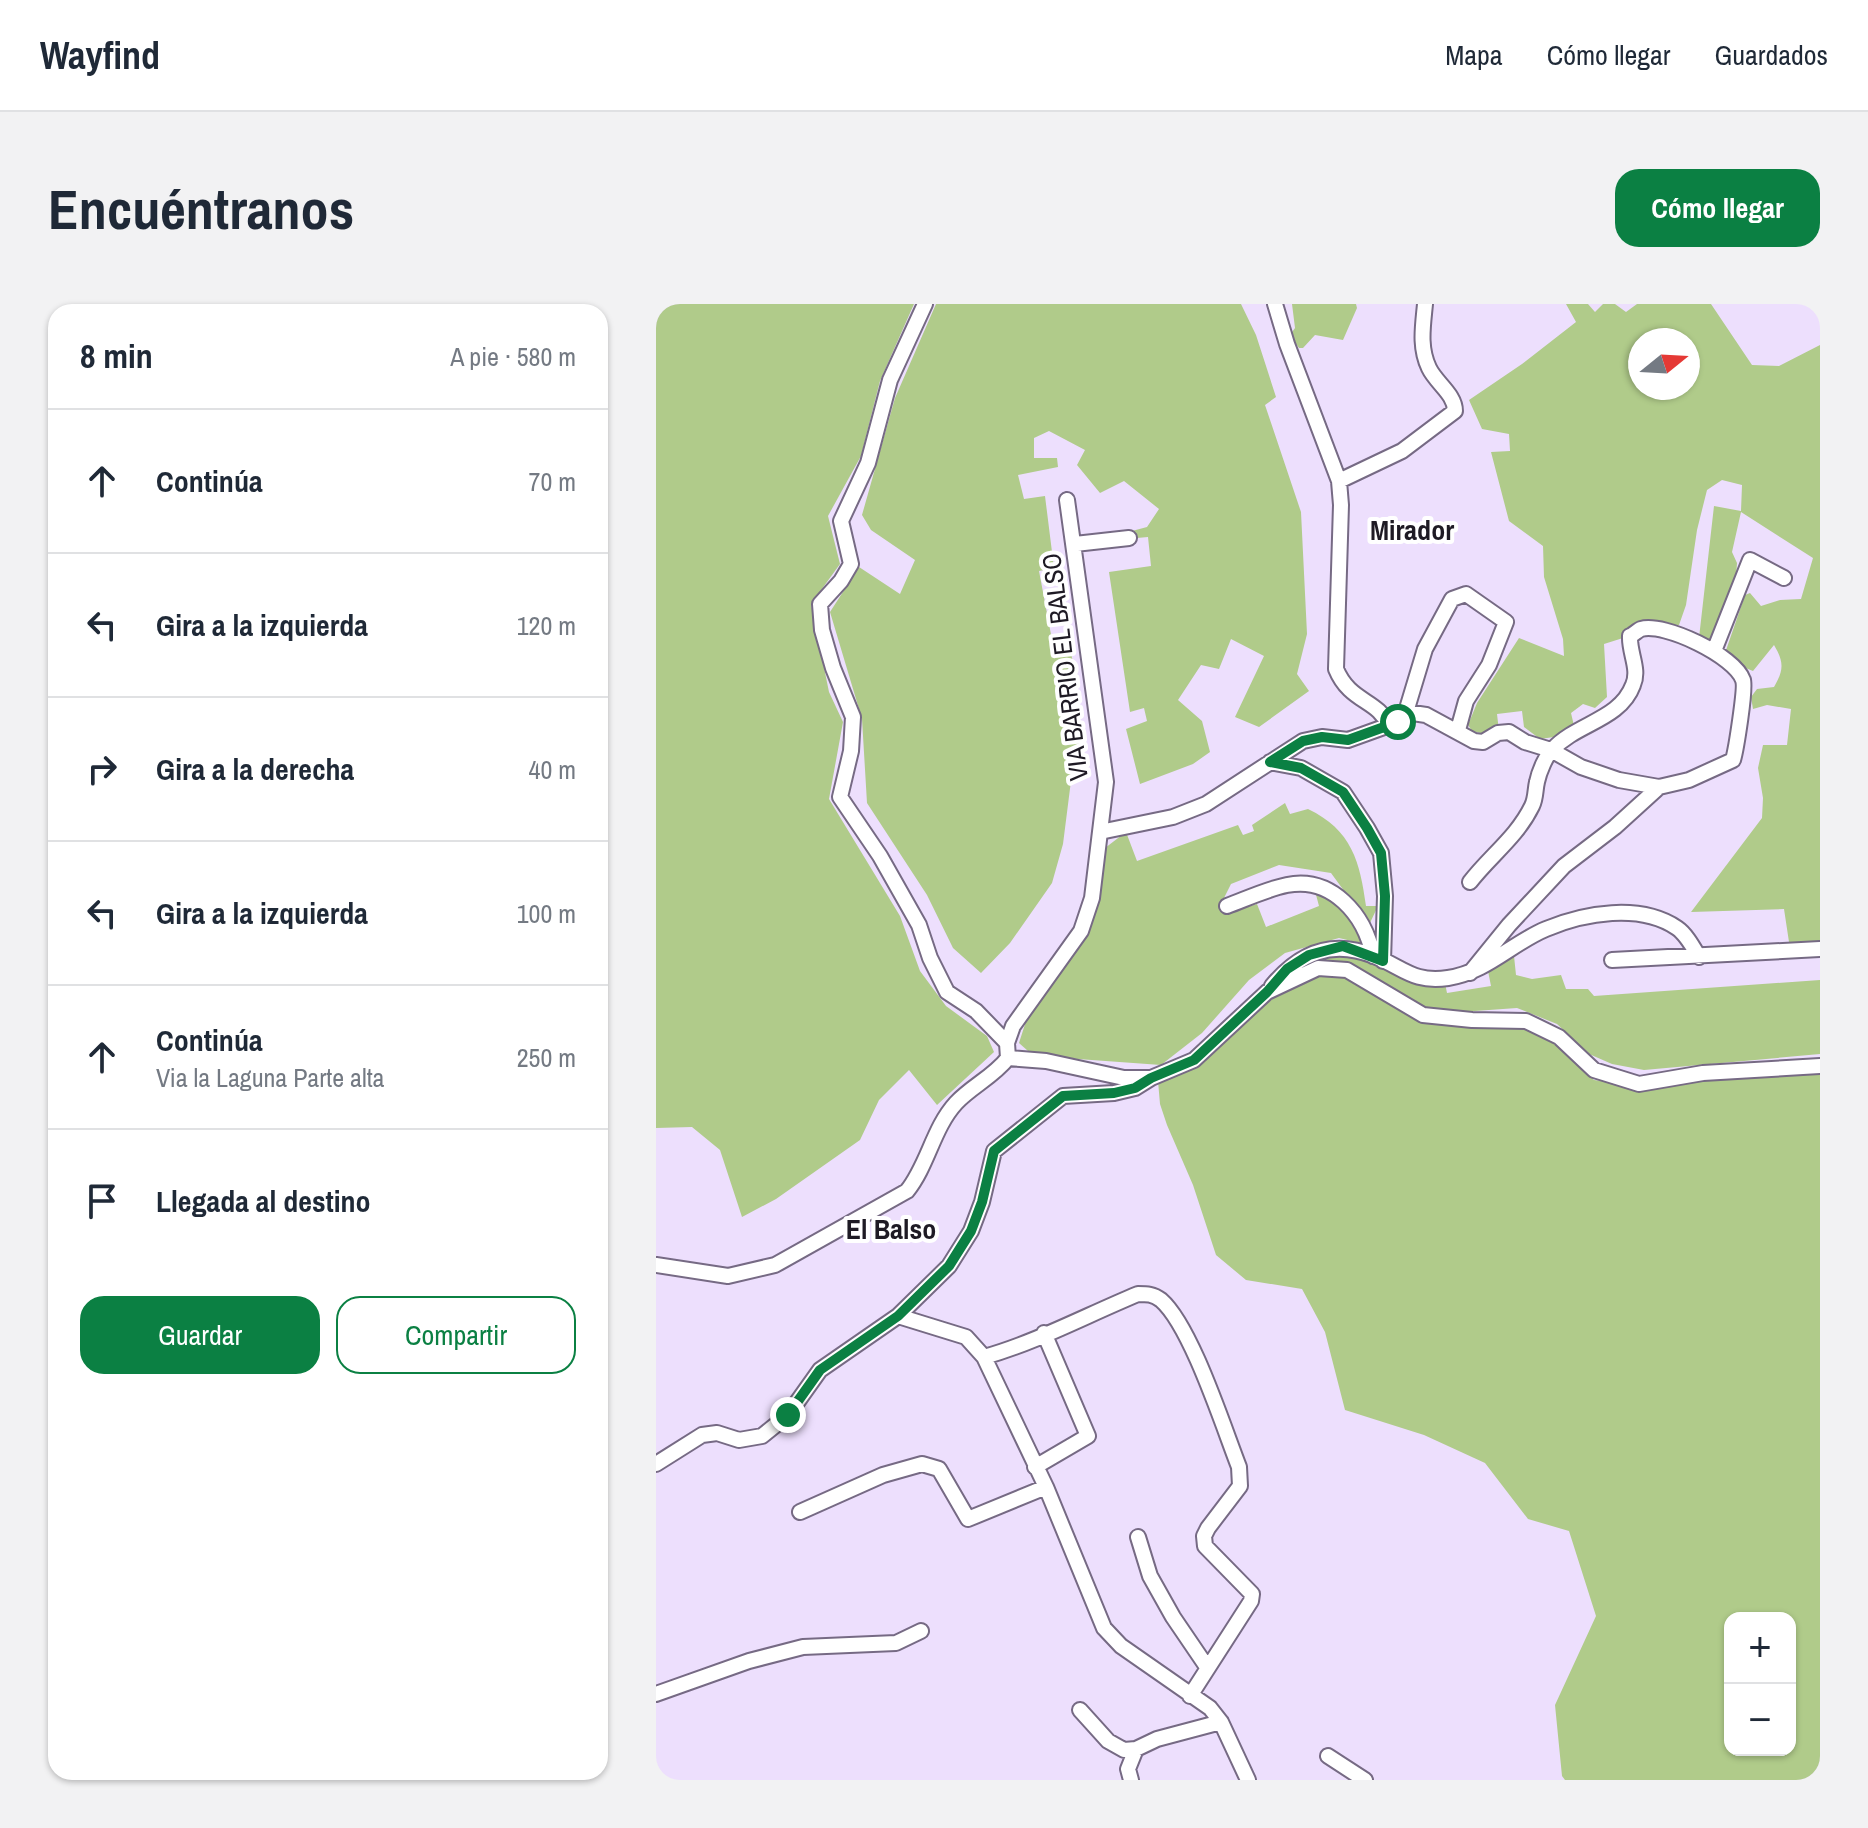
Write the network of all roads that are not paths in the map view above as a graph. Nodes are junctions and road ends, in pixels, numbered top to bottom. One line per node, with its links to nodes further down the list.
1 (925, 304): 25 (street)
2 (1275, 304): 4 (street)
3 (1425, 304): 4 (street)
4 (1339, 481): 11 (street)
5 (1067, 500): 7 (street, VIA BARRIO EL BALSO)
6 (1129, 538): 7 (street)
7 (1075, 544): 16 (street, VIA BARRIO EL BALSO)
8 (1784, 578): 9 (street)
9 (1714, 651): 13 (street); 15 (street)
10 (1406, 712): 11 (street); 12 (street); 12 (street)
11 (1389, 726): 14 (street)
12 (1458, 730): 13 (street)
13 (1551, 750): 15 (street); 17 (street)
14 (1270, 762): 16 (street); 21 (street)
15 (1659, 787): 23 (street)
16 (1100, 832): 25 (street, VIA BARRIO EL BALSO)
17 (1470, 882)
18 (1227, 906): 21 (street)
19 (1820, 949): 20 (street)
20 (1699, 957): 22 (street); 23 (street)
21 (1378, 958): 23 (street); 24 (street)
22 (1612, 960)
23 (1470, 973)
24 (1267, 992): 26 (street); 27 (street)
25 (1007, 1051): 27 (street); 28 (street, VIA BARRIO EL BALSO)
26 (1820, 1066)
27 (1151, 1078): 29 (street)
28 (656, 1265)
29 (898, 1316): 31 (street); 32 (street)
30 (1044, 1333): 31 (street); 33 (street); 38 (street)
31 (984, 1357): 33 (street)
32 (656, 1464)
33 (1035, 1467): 34 (street)
34 (1046, 1487): 35 (street); 40 (street)
35 (800, 1512)
36 (1138, 1537): 38 (street)
37 (921, 1631): 39 (street)
38 (1207, 1667): 40 (street)
39 (656, 1694)
40 (1190, 1696): 42 (street)
41 (1080, 1710): 43 (street)
42 (1221, 1722): 43 (street); 46 (street)
43 (1136, 1749): 45 (street)
44 (1328, 1756): 47 (street)
45 (1131, 1780)
46 (1248, 1780)
47 (1365, 1780)

